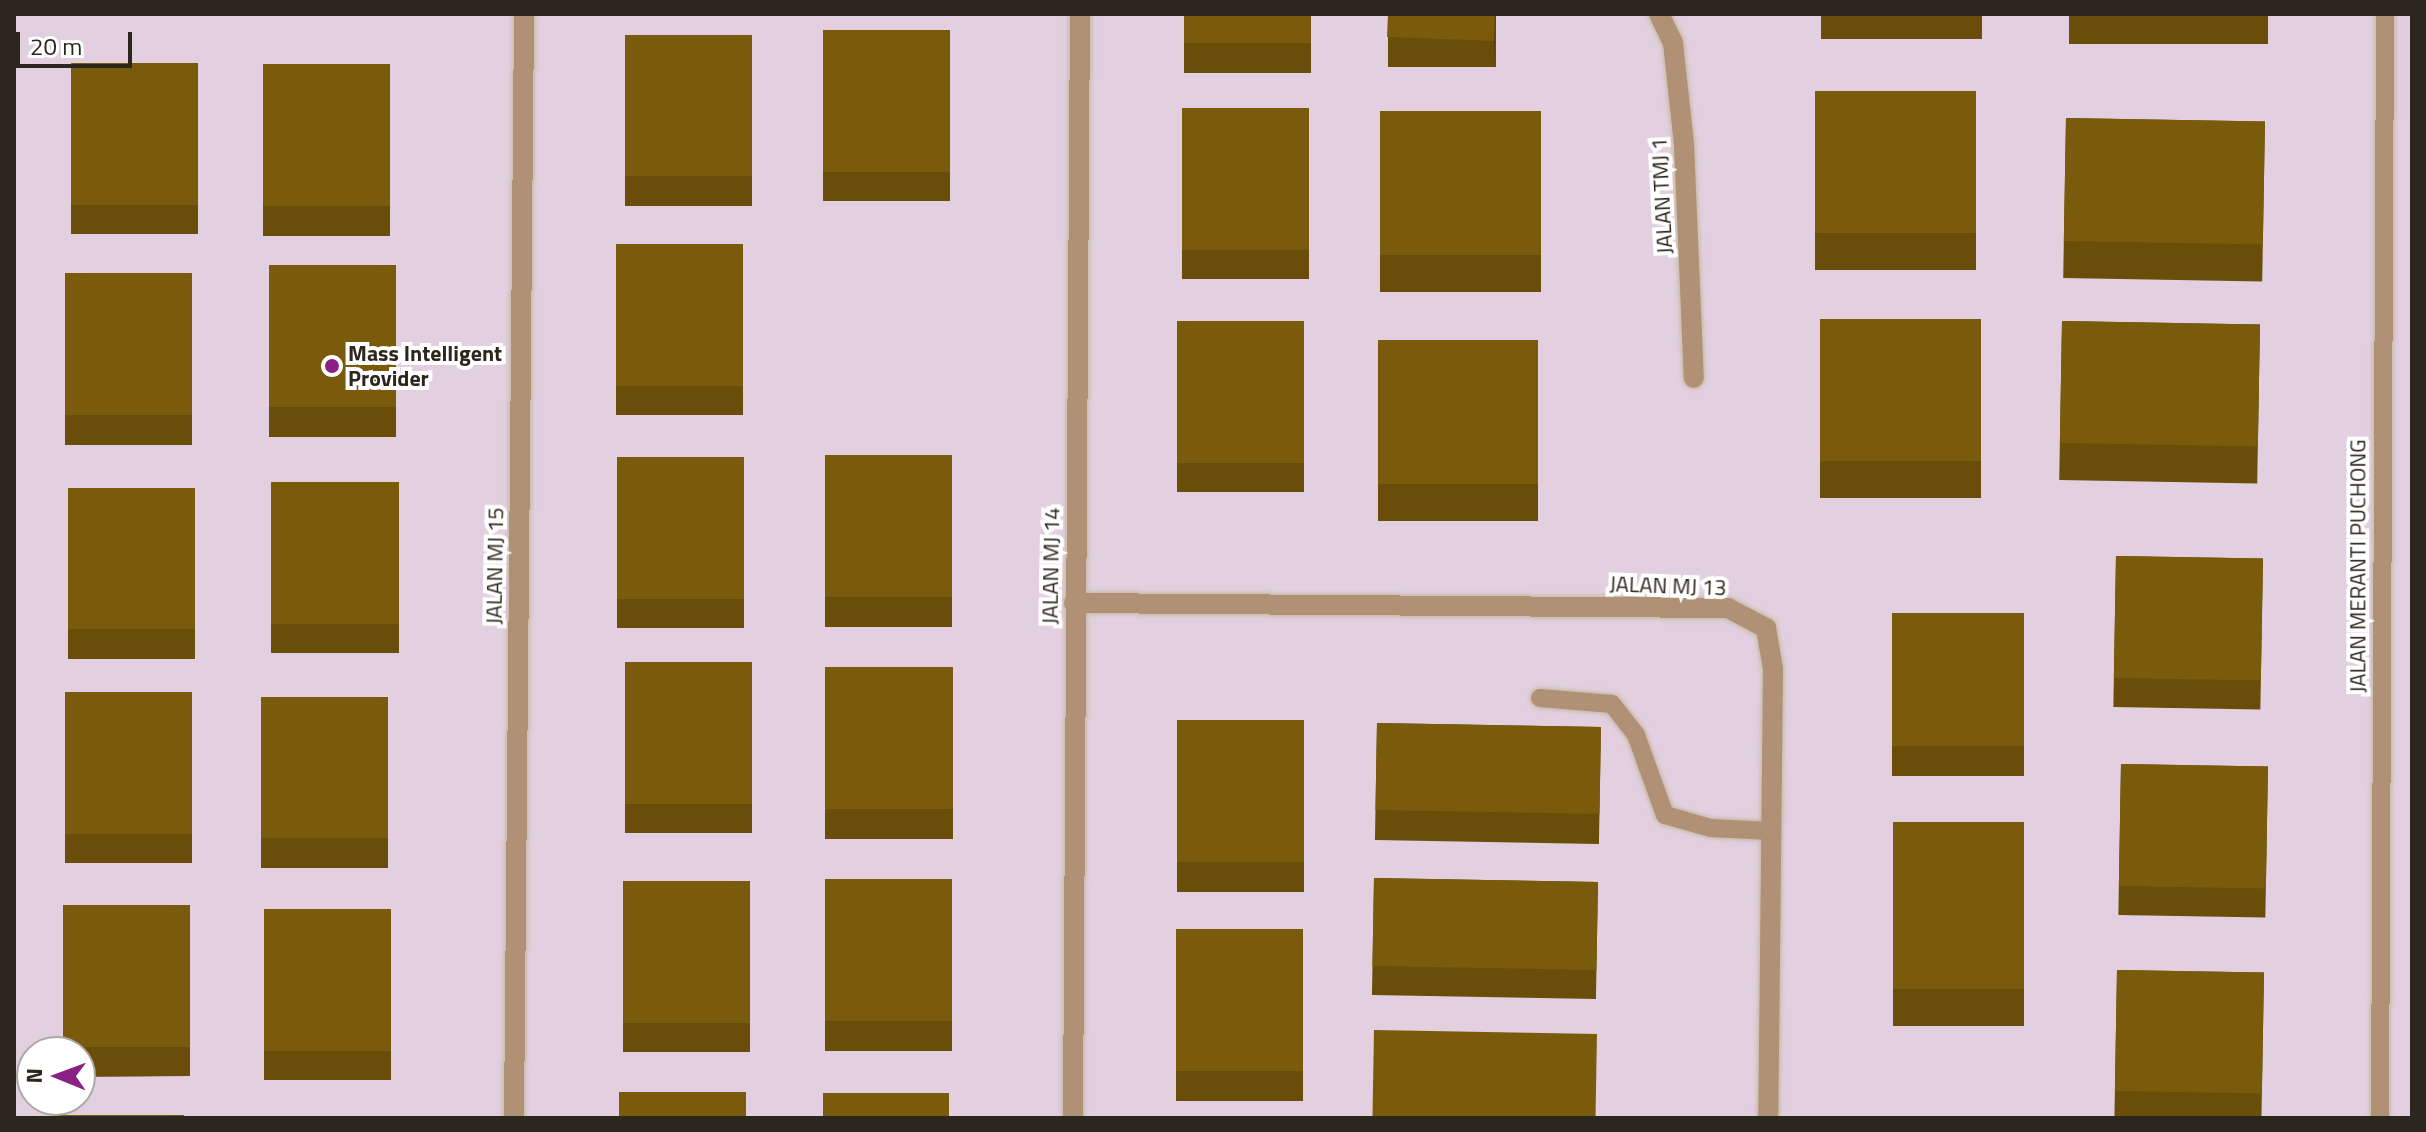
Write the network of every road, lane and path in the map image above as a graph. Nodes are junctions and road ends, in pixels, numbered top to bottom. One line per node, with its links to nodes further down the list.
1 (524, 14): 9 (street, JALAN MJ 15)
2 (1080, 14): 6 (street, JALAN MJ 14)
3 (1659, 14): 5 (street, JALAN TMJ 1)
4 (2385, 14): 12 (lane, JALAN MERANTI PUCHONG)
5 (1694, 378)
6 (1074, 603): 8 (street, JALAN MJ 13); 10 (street, JALAN MJ 14)
7 (1540, 698): 8 (lane)
8 (1771, 831): 11 (street, JALAN MJ 13)
9 (514, 1118)
10 (1073, 1118)
11 (1768, 1118)
12 (2380, 1118)

